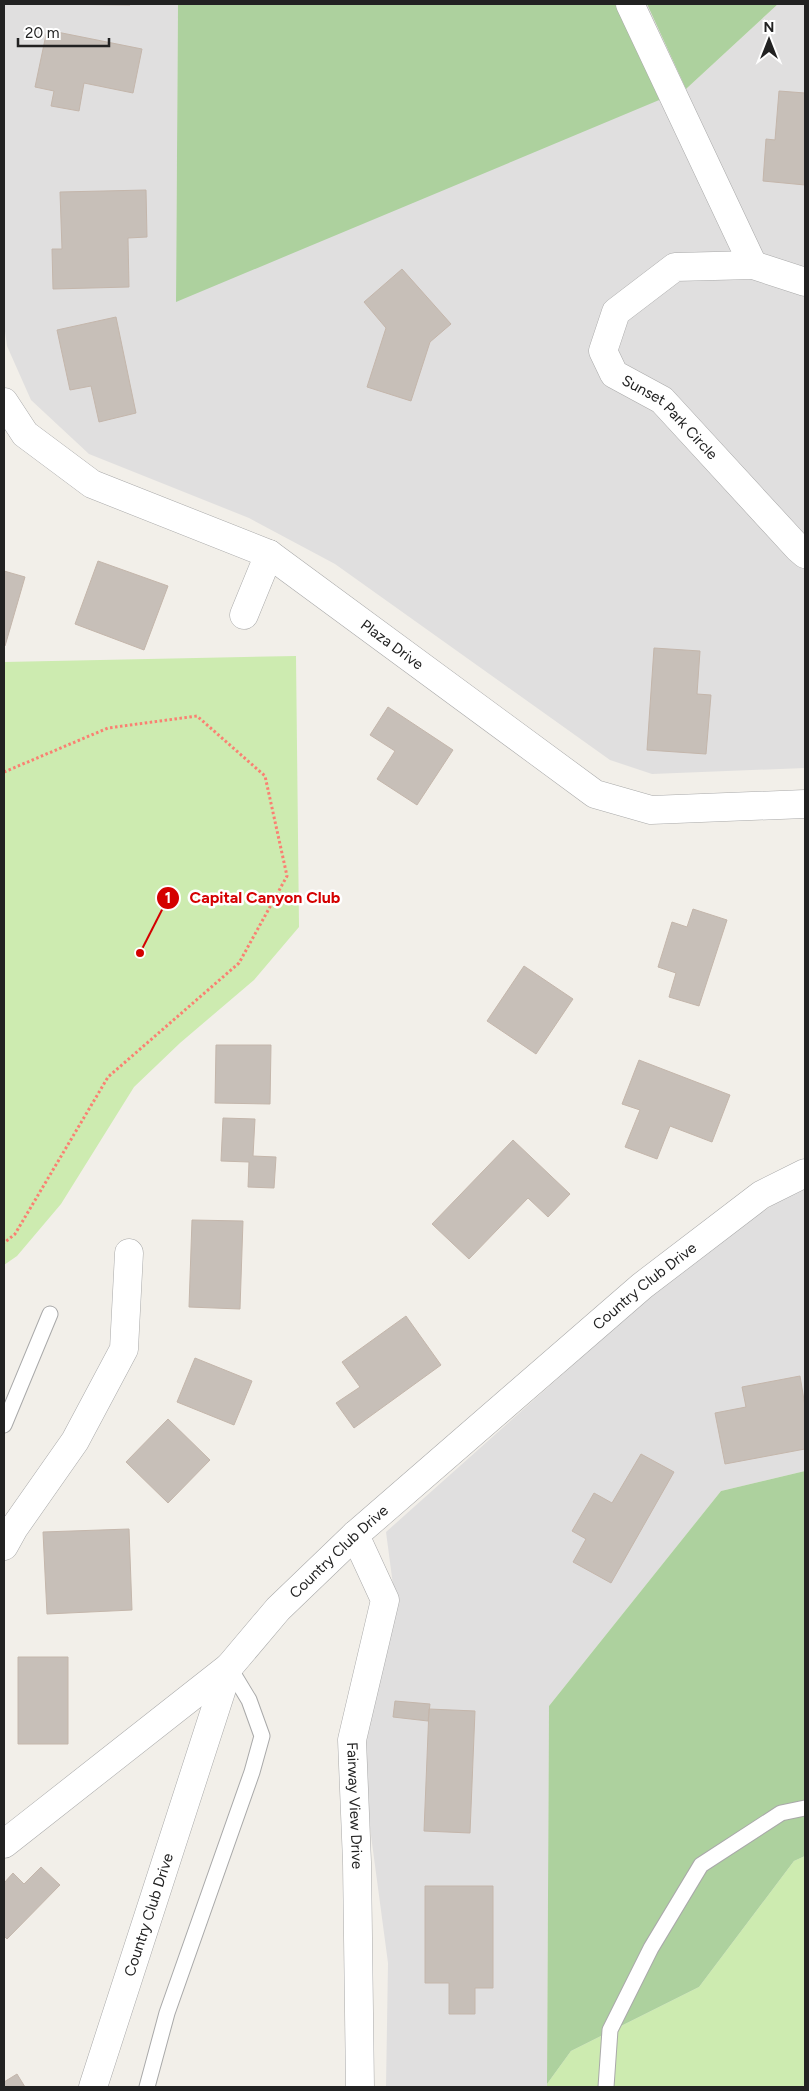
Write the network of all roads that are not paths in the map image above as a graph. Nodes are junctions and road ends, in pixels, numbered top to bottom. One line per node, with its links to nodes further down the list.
1 (630, 4): 2 (street)
2 (753, 265): 3 (street, Sunset Park Circle); 6 (street, Sunset Park Circle)
3 (805, 282)
4 (4, 402): 5 (street, Plaza Drive)
5 (269, 554): 7 (street); 8 (street, Plaza Drive)
6 (805, 554)
7 (244, 615)
8 (805, 804)
9 (805, 1173): 13 (street, Country Club Drive)
10 (129, 1252): 14 (street)
11 (50, 1314): 12 (lane)
12 (4, 1425)
13 (355, 1535): 15 (street, Country Club Drive); 20 (street, Fairway View Drive)
14 (4, 1546)
15 (229, 1667): 17 (street); 18 (street, Country Club Drive); 19 (lane)
16 (805, 1808): 21 (lane)
17 (4, 1844)
18 (93, 2087)
19 (147, 2087)
20 (360, 2087)
21 (606, 2087)

